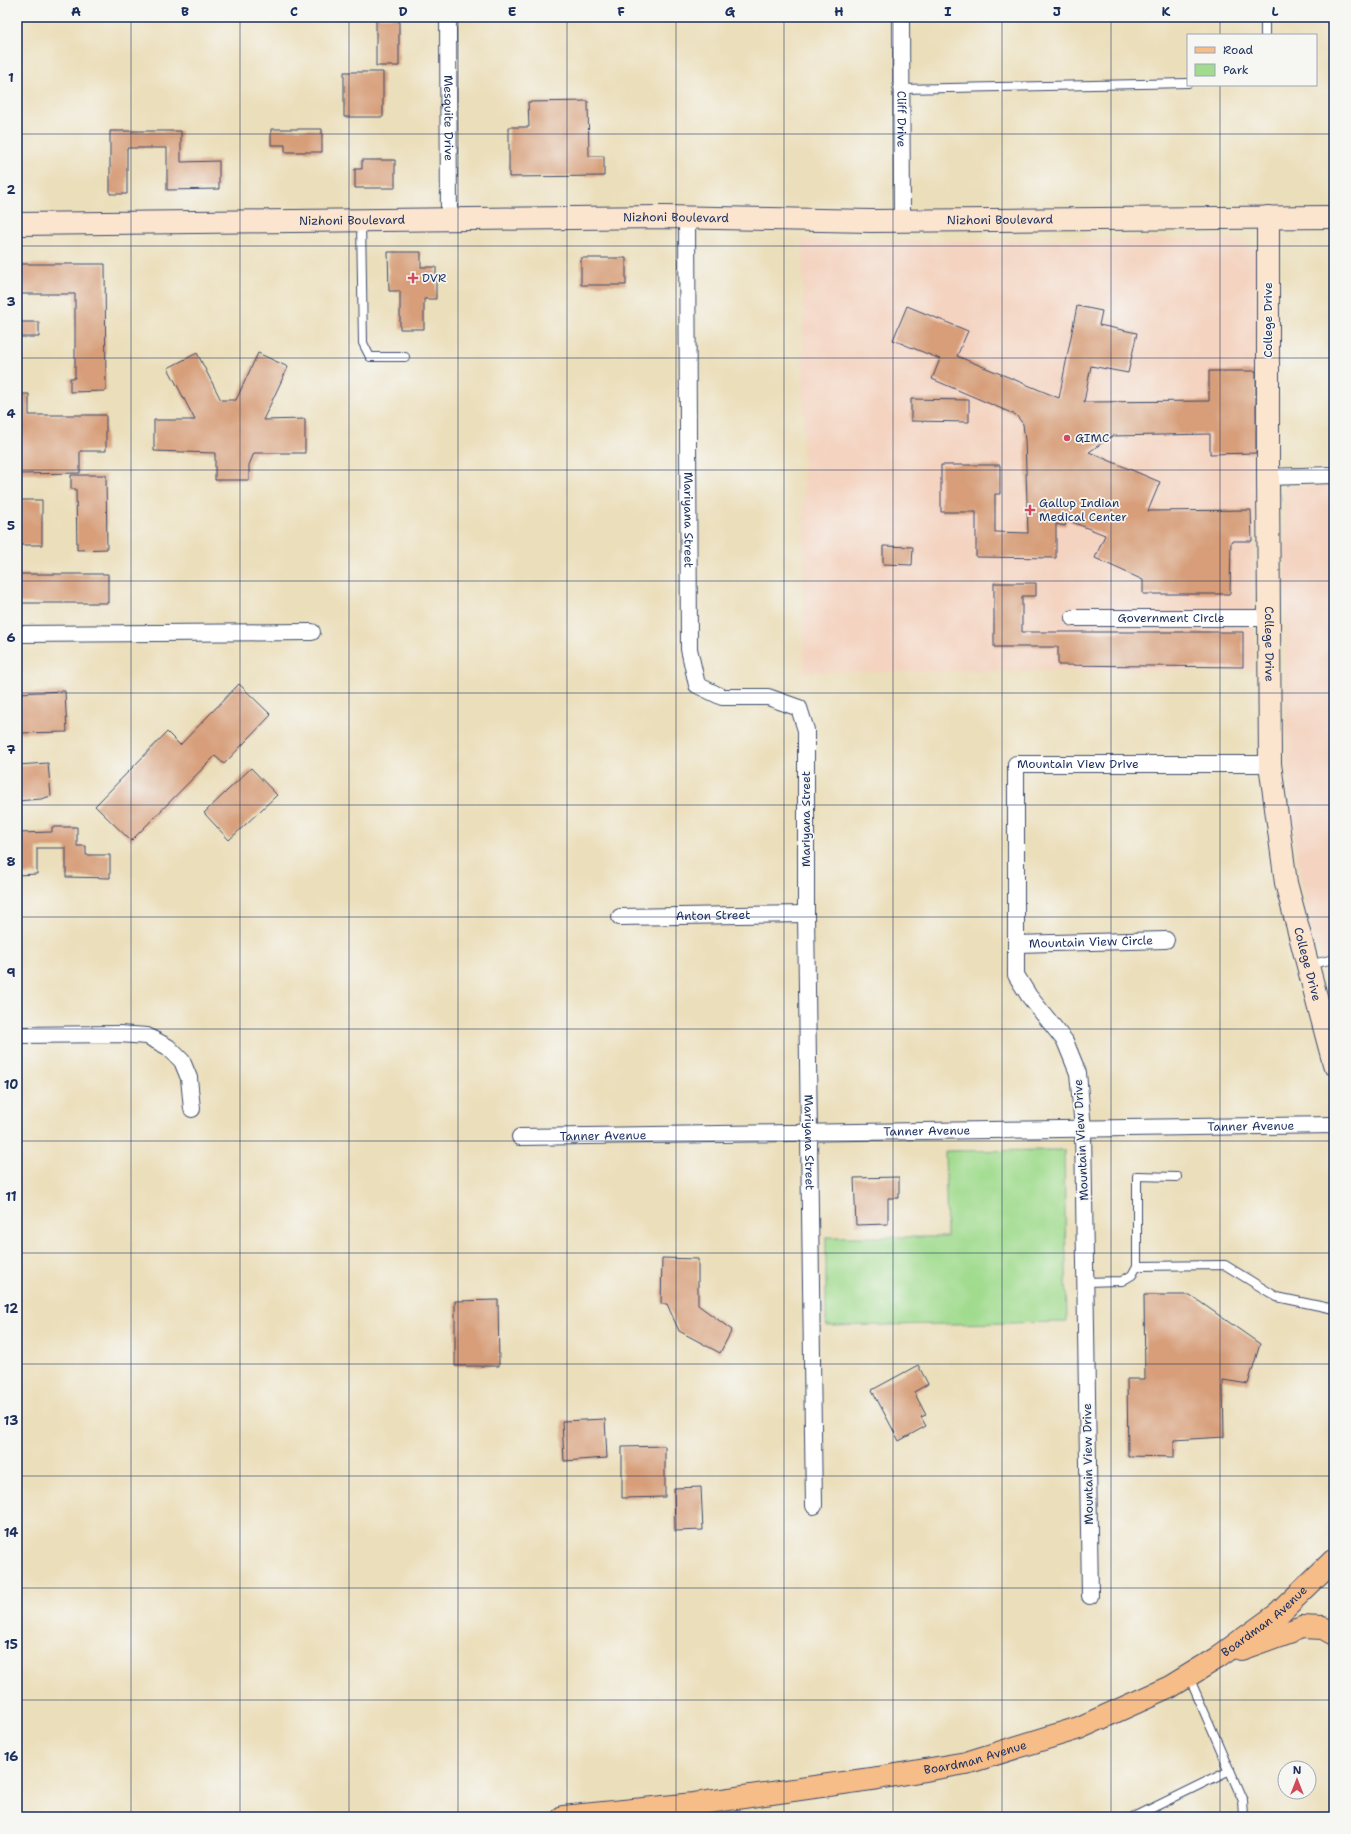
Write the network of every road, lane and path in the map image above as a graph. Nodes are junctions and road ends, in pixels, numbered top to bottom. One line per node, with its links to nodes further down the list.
1 (448, 17): 10 (street, Mesquite Drive)
2 (902, 17): 6 (street, Cliff Drive)
3 (1265, 17): 4 (lane)
4 (1265, 34)
5 (1187, 83): 6 (lane)
6 (901, 90): 12 (street, Cliff Drive)
7 (687, 217): 10 (main road, Nizhoni Boulevard); 12 (main road, Nizhoni Boulevard); 22 (street, Mariyana Street)
8 (1268, 217): 9 (main road, Nizhoni Boulevard); 12 (main road, Nizhoni Boulevard); 16 (main road, College Drive)
9 (1334, 217)
10 (449, 219): 11 (main road, Nizhoni Boulevard)
11 (361, 220): 13 (main road, Nizhoni Boulevard); 14 (lane)
12 (902, 221)
13 (17, 224)
14 (405, 357)
15 (1334, 475): 16 (street)
16 (1268, 477): 18 (main road, College Drive)
17 (1073, 618): 18 (street, Government Circle)
18 (1270, 618): 21 (main road, College Drive)
19 (312, 632): 20 (street)
20 (17, 634)
21 (1270, 764): 25 (street, Mountain View Drive); 27 (main road, College Drive)
22 (806, 914): 23 (street, Anton Street); 33 (street, Mariyana Street)
23 (620, 916)
24 (1166, 940): 25 (street, Mountain View Circle)
25 (1016, 944): 32 (street, Mountain View Drive)
26 (1334, 959): 27 (lane)
27 (1307, 966): 29 (main road, College Drive)
28 (17, 1035): 30 (street)
29 (1334, 1064)
30 (192, 1109)
31 (1334, 1125): 32 (street, Tanner Avenue)
32 (1083, 1128): 33 (street, Tanner Avenue); 37 (street, Mountain View Drive)
33 (810, 1131): 34 (street, Tanner Avenue); 39 (street, Mariyana Street)
34 (520, 1136)
35 (1177, 1177): 36 (lane)
36 (1137, 1266): 37 (lane); 38 (lane)
37 (1085, 1282): 41 (street, Mountain View Drive)
38 (1334, 1309)
39 (814, 1506)
40 (1334, 1560): 43 (main road, Boardman Avenue)
41 (1090, 1596)
42 (1334, 1634): 43 (main road)
43 (1217, 1658): 44 (main road, Boardman Avenue)
44 (1188, 1674): 45 (lane); 46 (main road, Boardman Avenue)
45 (1230, 1770): 47 (lane); 48 (lane)
46 (563, 1817)
47 (1134, 1817)
48 (1244, 1817)

